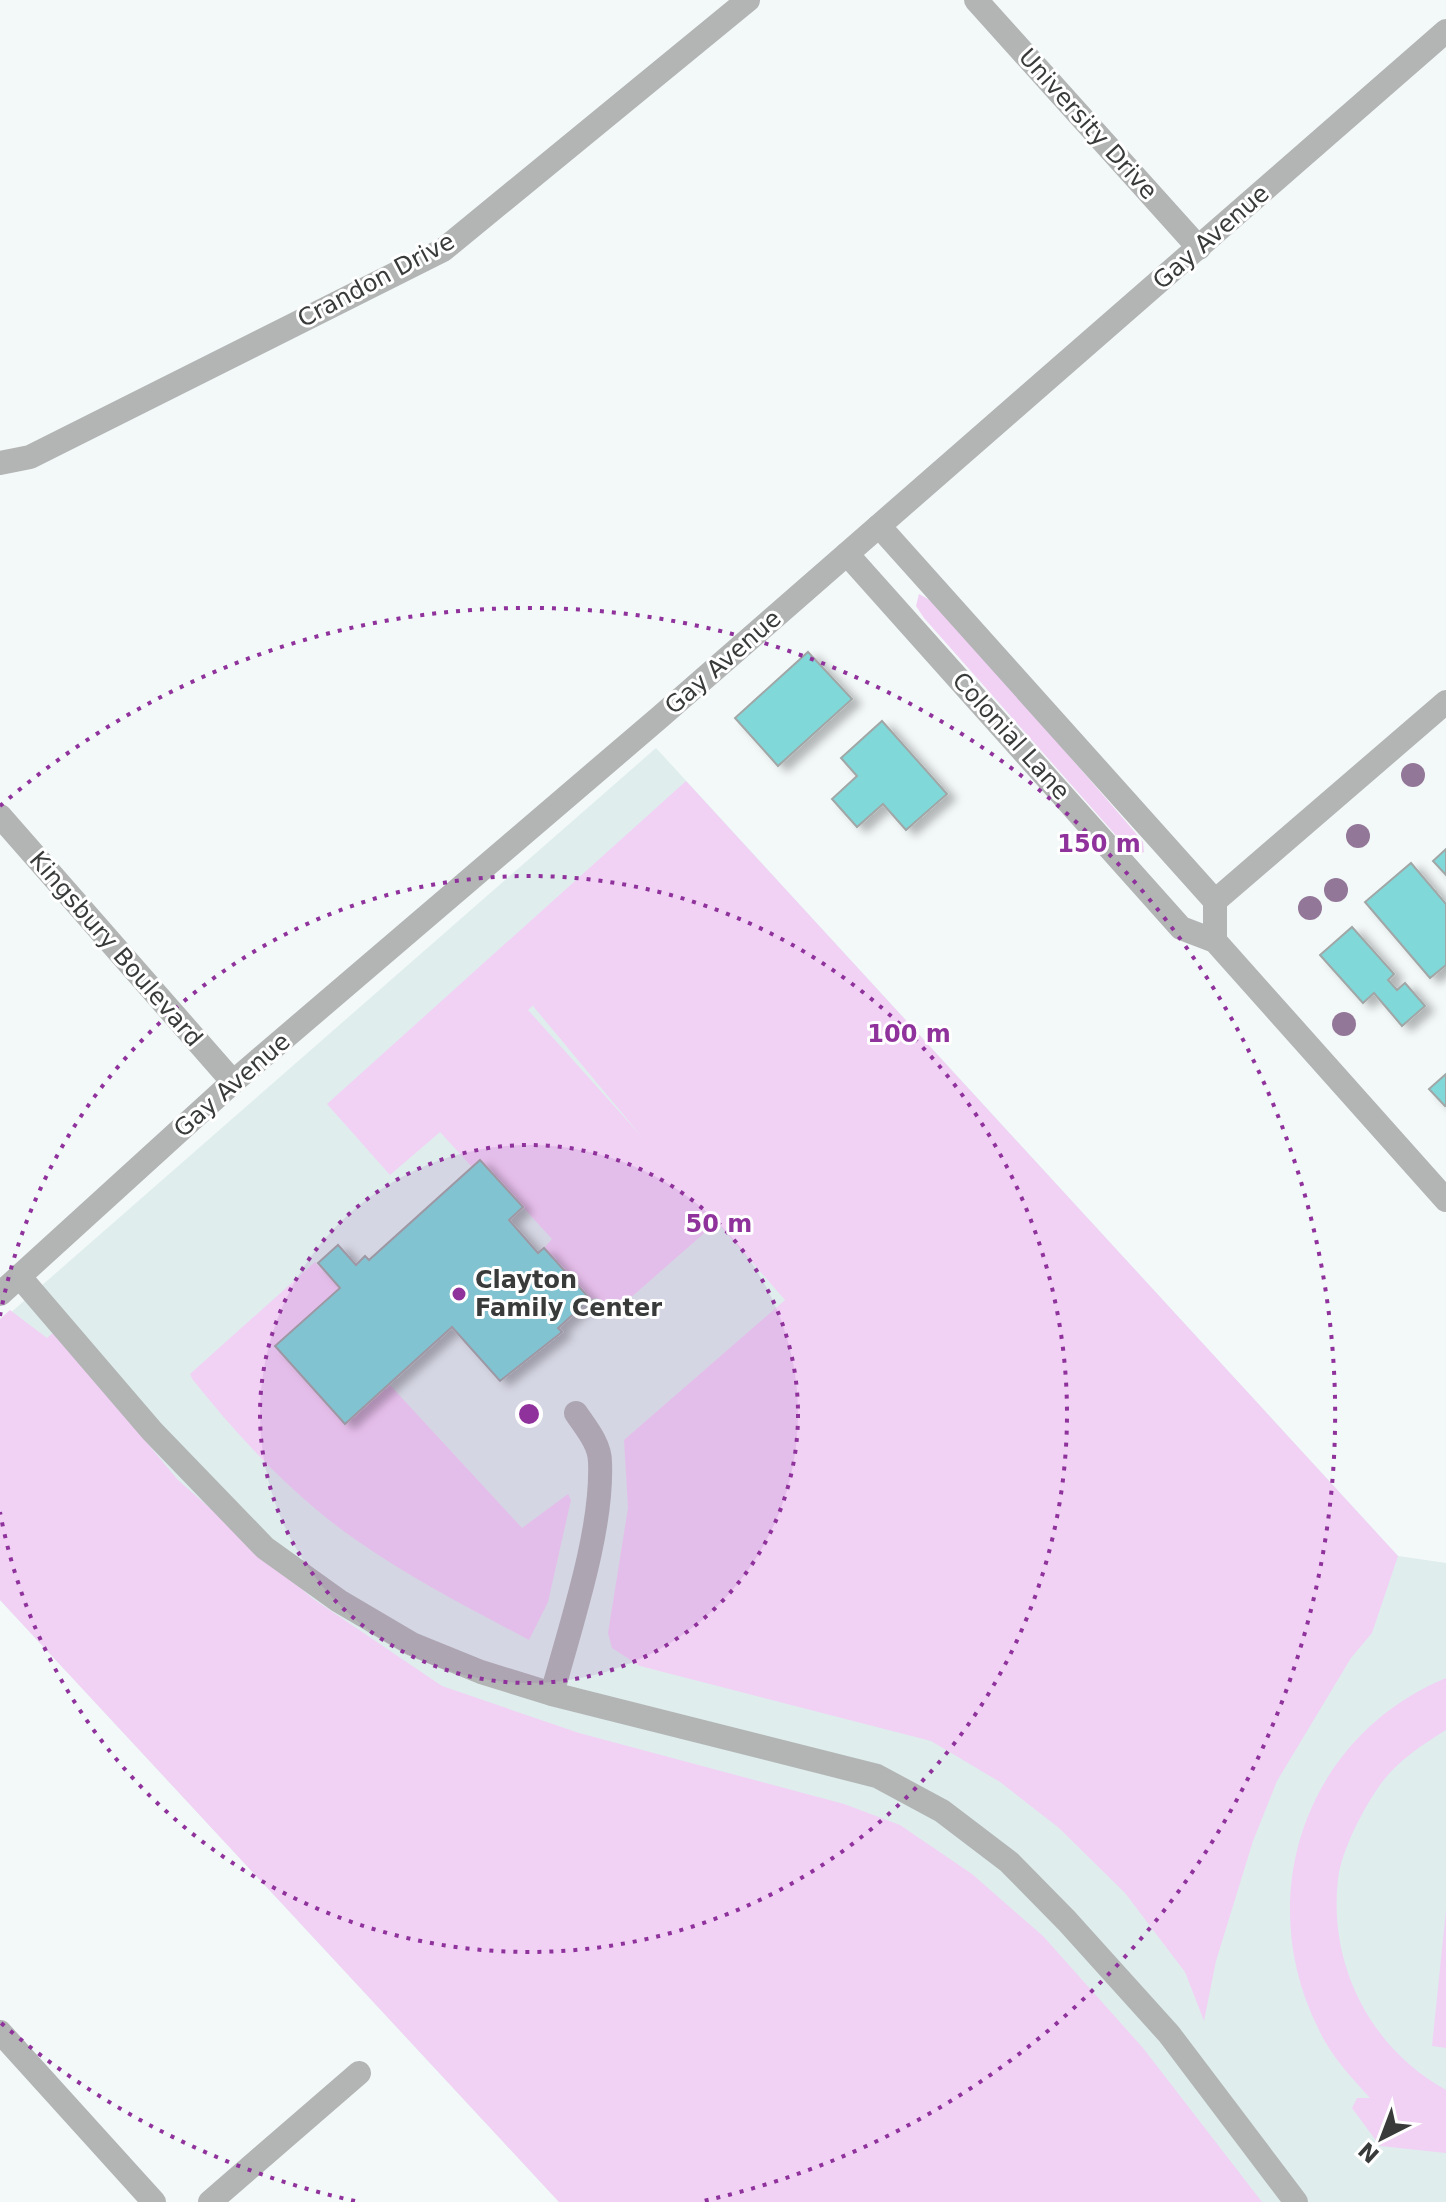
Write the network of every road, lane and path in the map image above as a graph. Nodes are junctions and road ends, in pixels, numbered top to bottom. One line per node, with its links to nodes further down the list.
1 (748, 0): 5 (street, Crandon Drive)
2 (976, 0): 4 (street, University Drive)
3 (1446, 31): 4 (street, Gay Avenue)
4 (1199, 248): 6 (street, Gay Avenue)
5 (0, 463)
6 (879, 526): 7 (street, Gay Avenue); 10 (street, Colonial Lane)
7 (847, 554): 11 (street, Colonial Lane); 14 (street, Gay Avenue)
8 (1446, 702): 12 (street)
9 (0, 816): 14 (street, Kingsbury Boulevard)
10 (1155, 835): 11 (street); 12 (street, Colonial Lane)
11 (1127, 866): 13 (street, Colonial Lane)
12 (1215, 901): 13 (street)
13 (1215, 941): 15 (street, Colonial Lane)
14 (233, 1082): 16 (street, Gay Avenue)
15 (1446, 1200)
16 (19, 1276): 17 (street, Gay Avenue); 19 (street)
17 (0, 1294)
18 (576, 1413): 19 (street)
19 (552, 1694): 24 (street)
20 (0, 2032): 22 (street)
21 (359, 2073): 23 (street)
22 (154, 2202)
23 (210, 2202)
24 (1296, 2202)

